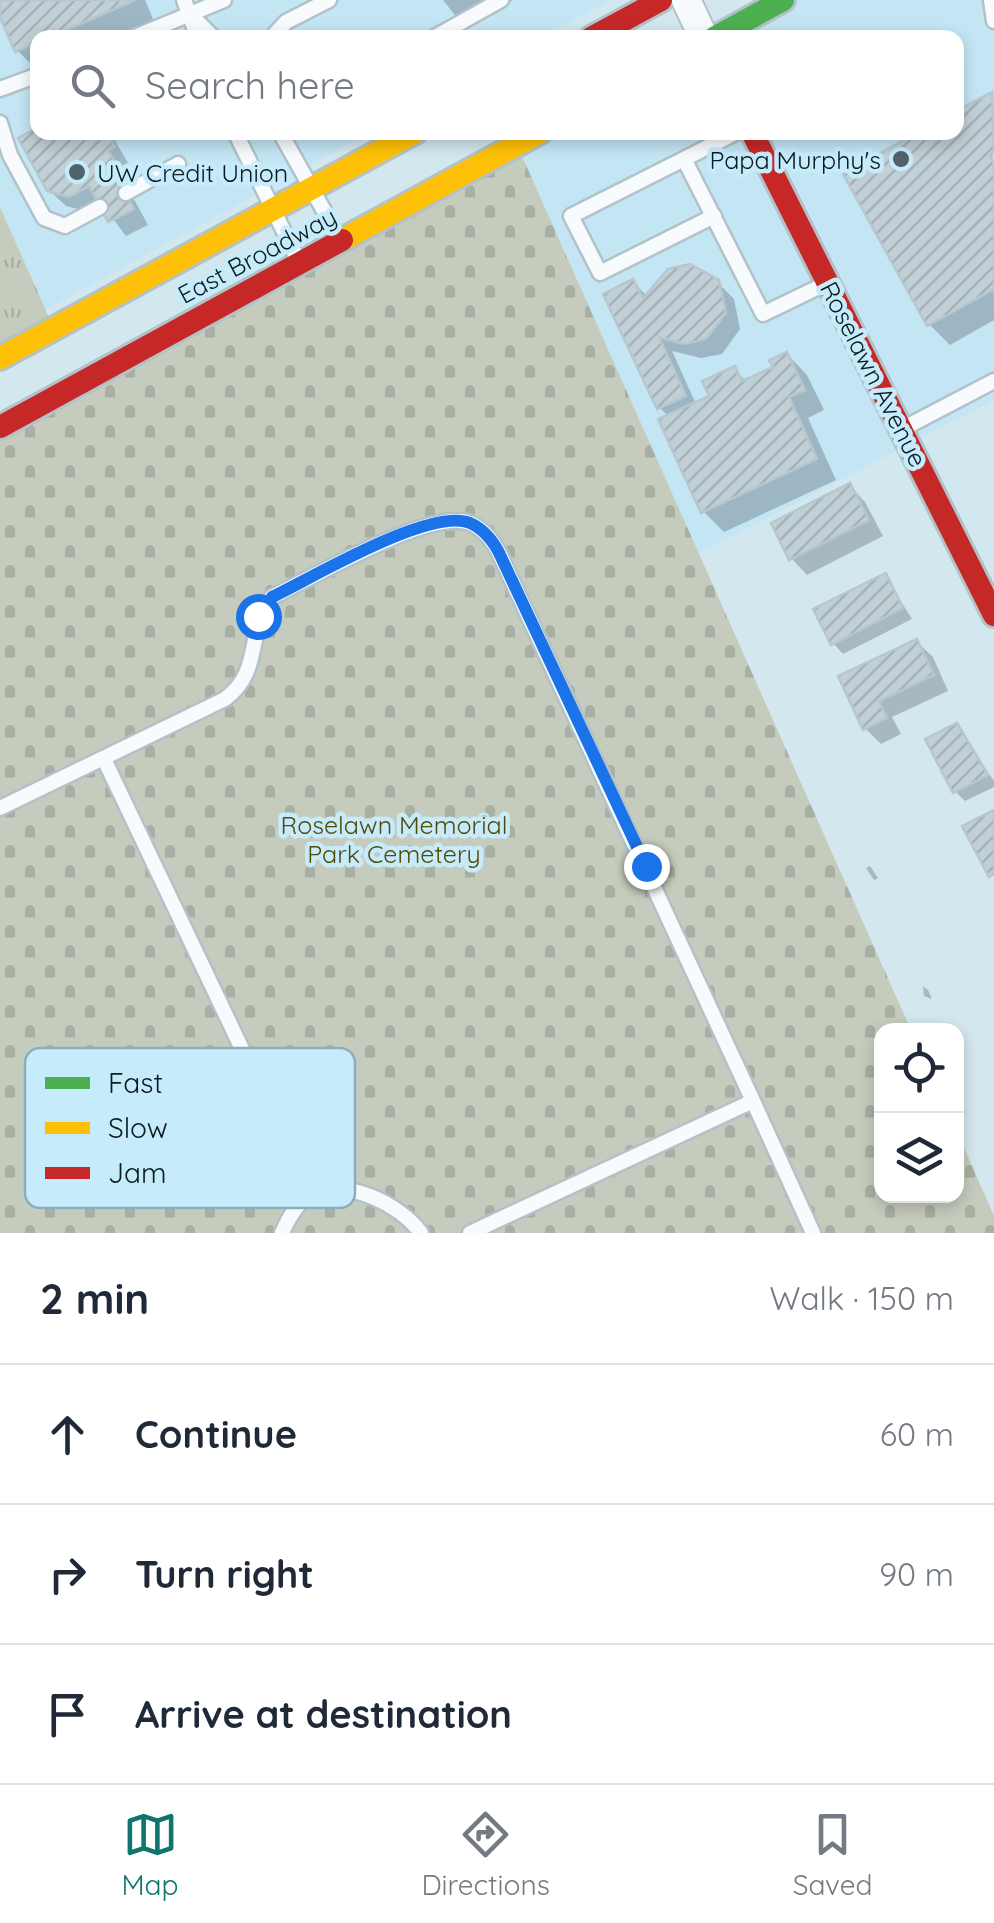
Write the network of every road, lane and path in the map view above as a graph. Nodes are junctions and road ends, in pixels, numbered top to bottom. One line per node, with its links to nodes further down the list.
1 (224, 0): 8 (lane)
2 (329, 0): 12 (lane)
3 (502, 0): 13 (lane)
4 (661, 0): 14 (street)
5 (686, 0): 15 (street)
6 (783, 0): 16 (street)
7 (991, 0): 9 (lane)
8 (187, 7): 10 (lane); 11 (lane)
9 (994, 20)
10 (146, 30)
11 (207, 30)
12 (278, 30)
13 (448, 30)
14 (606, 30)
15 (700, 30)
16 (729, 30)
17 (30, 77): 18 (lane)
18 (0, 89)
19 (0, 123): 30 (lane)
20 (239, 140): 31 (lane)
21 (285, 140): 28 (lane)
22 (400, 140): 28 (street, East Broadway)
23 (525, 140): 33 (street, East Broadway)
24 (721, 140): 26 (lane)
25 (756, 140): 35 (street, Roselawn Avenue)
26 (684, 159): 32 (lane); 32 (lane)
27 (178, 164): 29 (lane)
28 (312, 188): 31 (street, East Broadway); 33 (lane)
29 (126, 194)
30 (100, 207)
31 (270, 210): 34 (lane); 36 (street, East Broadway)
32 (714, 216): 35 (lane)
33 (340, 242): 34 (street, East Broadway)
34 (300, 263): 38 (street, East Broadway)
35 (828, 283): 39 (street, Roselawn Avenue)
36 (0, 358)
37 (994, 381): 39 (lane)
38 (0, 426)
39 (902, 429): 40 (street, Roselawn Avenue)
40 (994, 615)
41 (104, 759): 42 (lane); 43 (lane); 44 (lane)
42 (0, 808)
43 (242, 1048)
44 (753, 1101): 49 (lane); 50 (lane)
45 (355, 1194): 48 (lane)
46 (296, 1208): 47 (lane)
47 (282, 1233)
48 (422, 1233)
49 (470, 1233)
50 (812, 1233)

